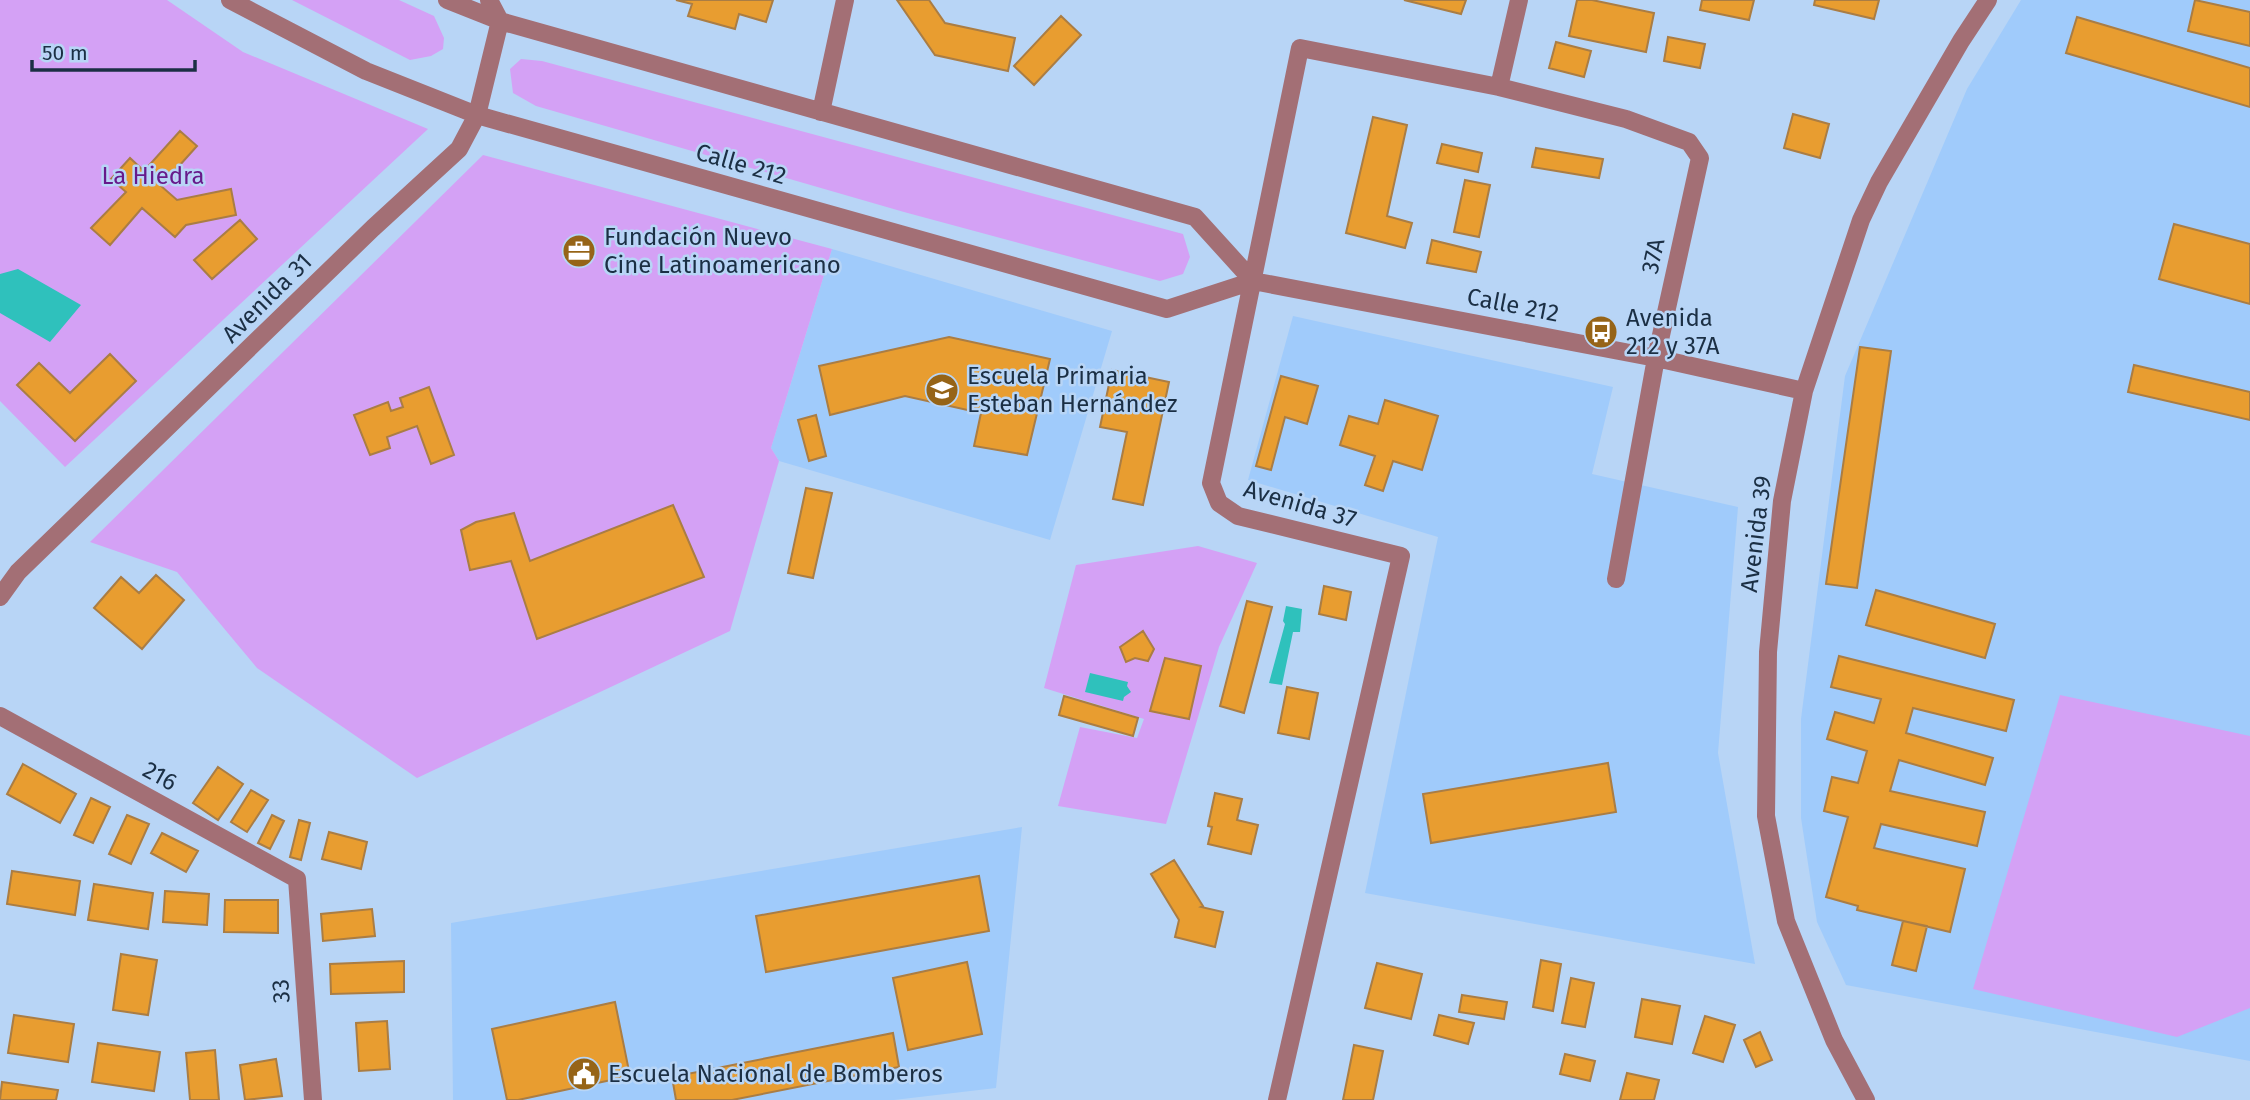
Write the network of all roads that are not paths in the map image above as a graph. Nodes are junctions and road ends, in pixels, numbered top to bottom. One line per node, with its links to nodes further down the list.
1 (230, 0): 10 (street, Calle 212)
2 (447, 0): 7 (street)
3 (489, 0): 7 (street)
4 (845, 0): 9 (street)
5 (1519, 0): 8 (street)
6 (1988, 0): 13 (street, Avenida 39)
7 (500, 22): 9 (street); 10 (street, Avenida 31)
8 (1499, 87): 11 (street, Avenida 37); 12 (street, 37A)
9 (821, 112): 11 (street)
10 (477, 115): 11 (street, Calle 212); 15 (street, Avenida 31)
11 (1253, 281): 12 (street, Calle 212); 19 (street, Avenida 37)
12 (1656, 358): 13 (street, Calle 212); 14 (street, 37A)
13 (1804, 391): 20 (street, Avenida 39)
14 (1616, 579)
15 (0, 597)
16 (0, 716): 17 (street, 216)
17 (297, 879): 18 (street, 33)
18 (313, 1100)
19 (1277, 1100)
20 (1866, 1100)

